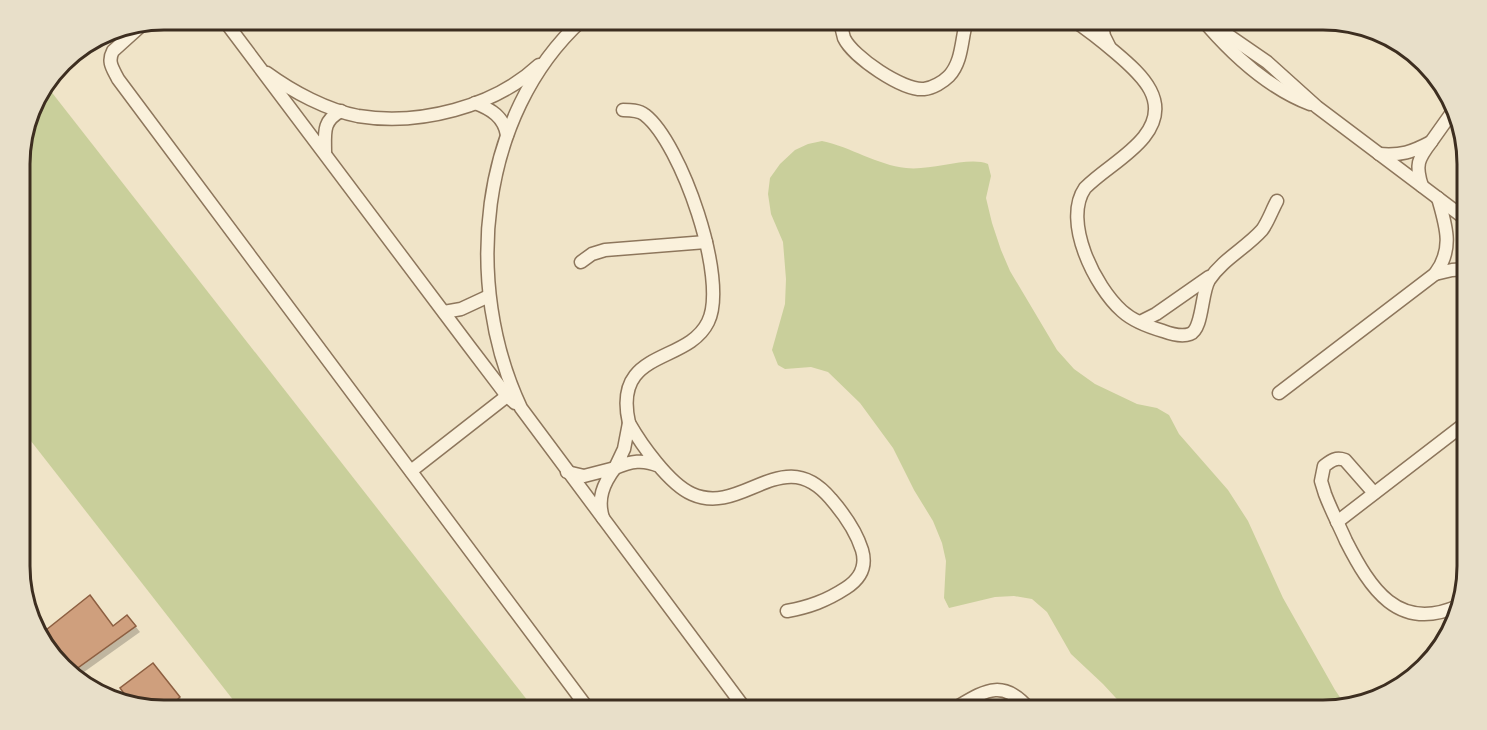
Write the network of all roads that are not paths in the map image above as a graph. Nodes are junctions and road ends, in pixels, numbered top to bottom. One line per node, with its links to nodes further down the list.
1 (232, 30): 11 (street)
2 (573, 30): 10 (street)
3 (842, 30): 4 (street)
4 (965, 30)
5 (1086, 30): 9 (street)
6 (1103, 30): 9 (street)
7 (1220, 30): 19 (street)
8 (131, 34): 38 (street)
9 (1111, 50): 31 (street)
10 (553, 52): 12 (street); 16 (street)
11 (261, 69): 14 (street); 18 (street)
12 (475, 103): 14 (street); 16 (street)
13 (623, 110): 24 (street)
14 (341, 111): 18 (street)
15 (1449, 118): 17 (street)
16 (507, 135): 29 (street)
17 (1431, 142): 19 (street); 20 (street)
18 (325, 153): 30 (street)
19 (1379, 154): 20 (street)
20 (1422, 186): 21 (street)
21 (1438, 198): 23 (street); 27 (street)
22 (1276, 201): 28 (street)
23 (1457, 212)
24 (706, 242): 25 (street); 34 (street)
25 (581, 262)
26 (1457, 271): 27 (street)
27 (1435, 274): 33 (street)
28 (1213, 275): 31 (street); 31 (street)
29 (489, 296): 30 (street); 32 (street)
30 (444, 312): 32 (street)
31 (1140, 322)
32 (509, 392): 38 (street); 39 (street)
33 (1279, 393)
34 (629, 423): 36 (street); 37 (street)
35 (1457, 430): 40 (street)
36 (660, 466): 37 (street); 44 (street)
37 (615, 468): 39 (street); 41 (street)
38 (411, 471): 45 (street)
39 (567, 472): 41 (street)
40 (1374, 493): 42 (street); 42 (street)
41 (604, 522): 46 (street)
42 (1337, 522): 43 (street)
43 (1450, 609)
44 (787, 611)
45 (582, 700)
46 (738, 700)
47 (970, 700): 48 (street)
48 (1019, 700)

